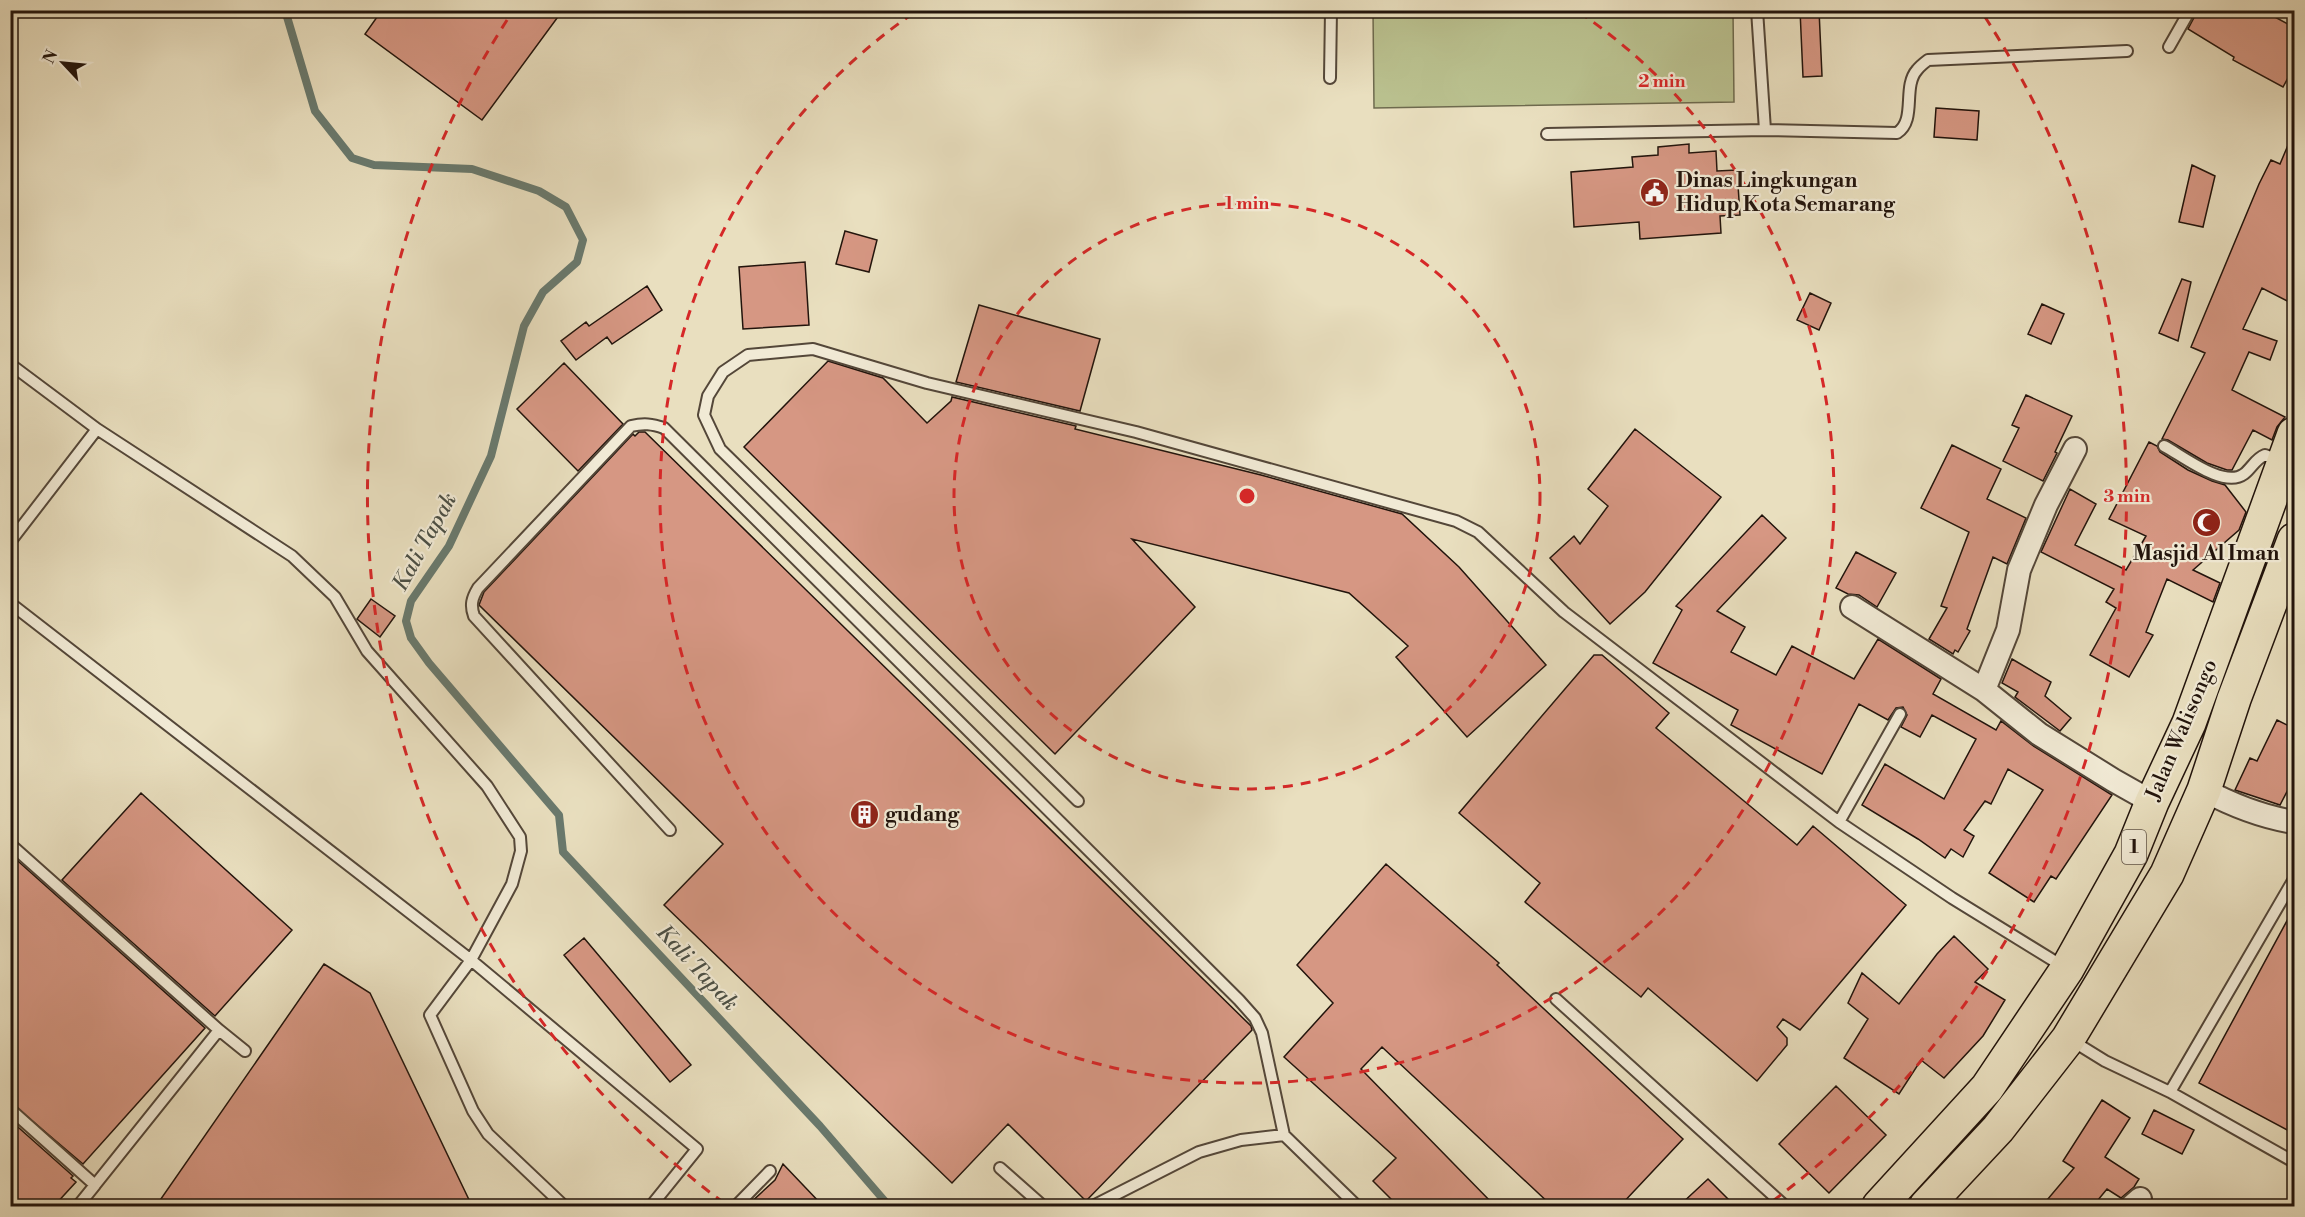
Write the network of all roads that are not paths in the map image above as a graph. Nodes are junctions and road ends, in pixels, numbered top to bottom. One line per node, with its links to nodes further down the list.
1 (1331, 10): 6 (lane)
2 (1757, 10): 7 (lane)
3 (2190, 10): 4 (lane)
4 (2169, 47)
5 (2127, 51): 7 (lane)
6 (1330, 78)
7 (1765, 130): 8 (lane)
8 (1547, 134)
9 (10, 364): 10 (lane)
10 (97, 429): 15 (lane); 28 (lane)
11 (2164, 446): 12 (lane)
12 (2289, 448): 22 (highway, Jalan Walisongo / 1)
13 (2075, 449): 18 (street)
14 (2295, 540): 20 (highway, Jalan Walisongo / 1)
15 (10, 542)
16 (10, 603): 28 (lane)
17 (1852, 606): 18 (street)
18 (1984, 690): 22 (street)
19 (1900, 714): 23 (lane)
20 (2204, 790): 24 (street); 32 (highway, Jalan Walisongo / 1)
21 (1078, 801): 23 (lane)
22 (2152, 802): 29 (highway, Jalan Walisongo / 1)
23 (1839, 822): 29 (lane)
24 (2295, 822)
25 (670, 830): 36 (lane)
26 (10, 844): 31 (lane)
27 (2295, 879): 34 (lane)
28 (471, 960): 42 (lane); 43 (lane)
29 (2067, 969): 49 (highway, Jalan Walisongo / 1)
30 (1556, 999): 48 (lane)
31 (219, 1030): 33 (lane); 40 (lane)
32 (2068, 1039): 34 (lane); 50 (highway, Jalan Walisongo / 1)
33 (245, 1051)
34 (2170, 1092): 37 (lane)
35 (10, 1109): 40 (lane)
36 (1284, 1135): 46 (lane); 47 (lane)
37 (2295, 1162)
38 (1000, 1168): 45 (lane)
39 (770, 1171): 44 (lane)
40 (95, 1185): 41 (lane)
41 (78, 1206)
42 (564, 1206)
43 (651, 1206)
44 (736, 1206)
45 (1043, 1206)
46 (1093, 1206)
47 (1357, 1206)
48 (1785, 1206)
49 (1879, 1206)
50 (1926, 1206)

